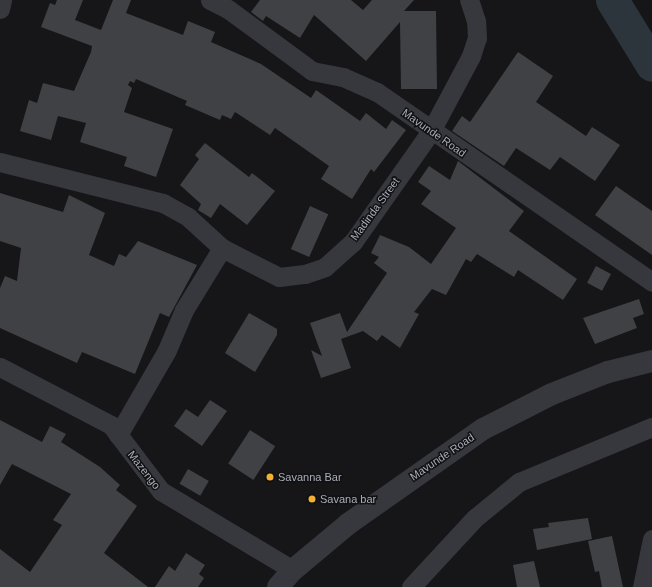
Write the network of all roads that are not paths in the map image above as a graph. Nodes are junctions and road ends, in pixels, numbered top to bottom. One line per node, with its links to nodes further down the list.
1 (2, 0): 4 (street)
2 (210, 0): 5 (street, Mavunde Road)
3 (469, 0): 5 (street, Madinda Street)
4 (0, 10)
5 (431, 131): 7 (street, Madinda Street); 8 (street, Mavunde Road)
6 (0, 162): 7 (street, Madinda Street)
7 (222, 248): 12 (street)
8 (652, 282)
9 (652, 361): 14 (street, Mavunde Road)
10 (0, 367): 12 (street, Mazengo)
11 (652, 428): 16 (street)
12 (118, 435): 14 (street, Mazengo)
13 (652, 539): 17 (street)
14 (293, 570): 15 (street, Mavunde Road)
15 (278, 587)
16 (411, 587)
17 (642, 587)

